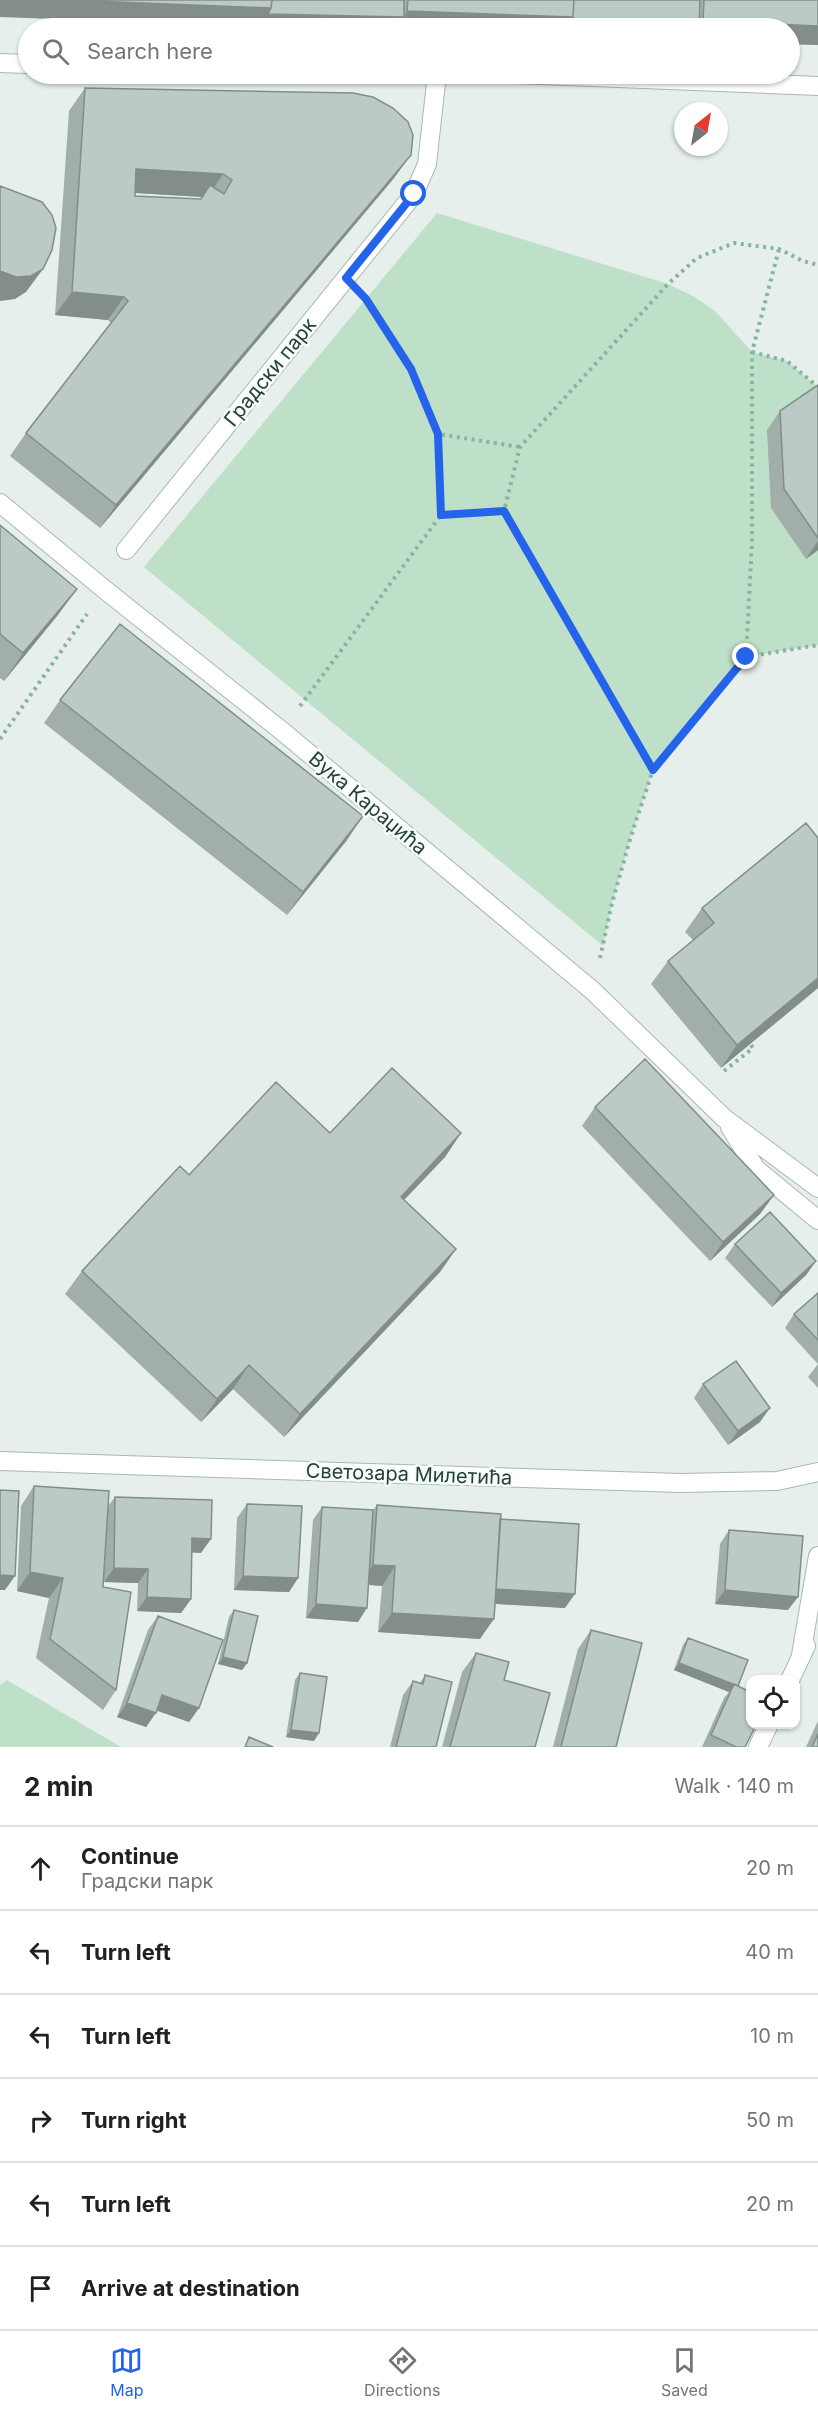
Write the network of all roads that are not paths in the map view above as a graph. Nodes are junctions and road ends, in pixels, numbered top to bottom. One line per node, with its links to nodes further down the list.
1 (0, 63): 2 (street)
2 (18, 64)
3 (436, 84): 7 (street, Градски парк)
4 (768, 84): 5 (street)
5 (818, 86)
6 (0, 503): 8 (street, Вука Караџића)
7 (126, 550)
8 (724, 1118): 9 (street, Вука Караџића); 10 (street, Вука Караџића)
9 (818, 1188)
10 (818, 1220)
11 (0, 1461): 12 (street, Светозара Милетића)
12 (818, 1472)
13 (818, 1556): 15 (street)
14 (818, 1620): 15 (street)
15 (801, 1655): 16 (street)
16 (792, 1675)
17 (767, 1729): 18 (street)
18 (758, 1747)

